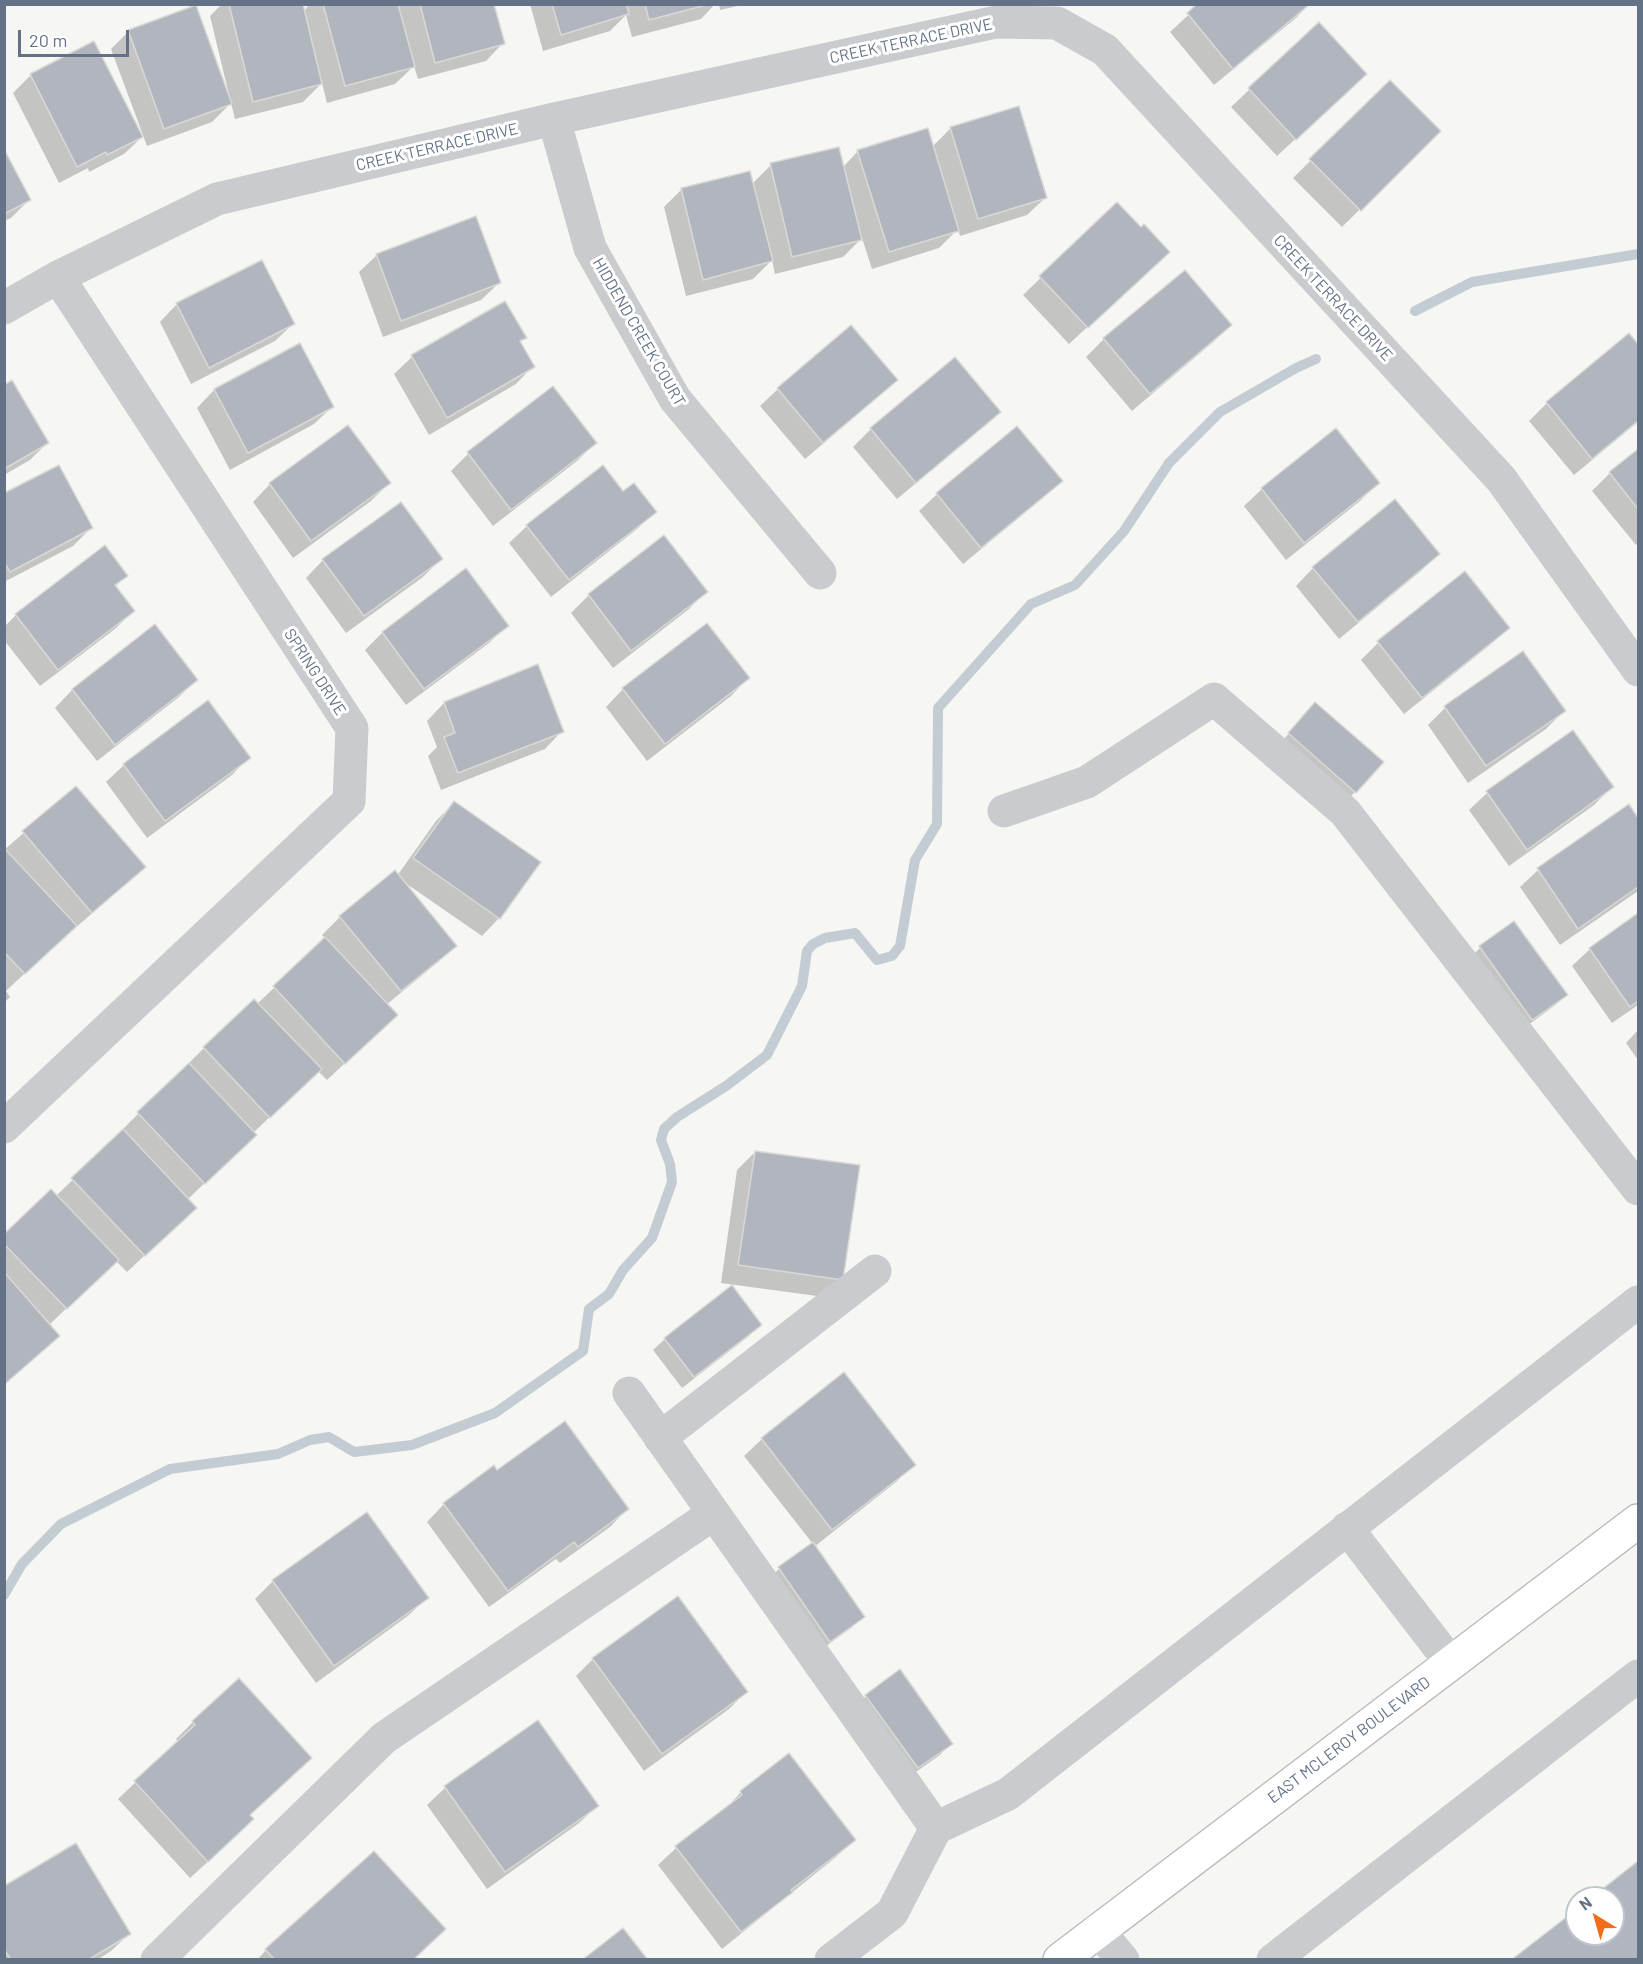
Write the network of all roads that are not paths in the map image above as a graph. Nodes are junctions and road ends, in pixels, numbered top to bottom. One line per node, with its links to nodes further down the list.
1 (554, 119): 2 (street, CREEK TERRACE DRIVE); 4 (street, HIDDEND CREEK COURT); 5 (street, CREEK TERRACE DRIVE)
2 (58, 277): 3 (street, CREEK TERRACE DRIVE); 7 (street, SPRING DRIVE)
3 (4, 308)
4 (820, 573)
5 (1638, 670)
6 (1004, 811): 8 (street)
7 (4, 1127)
8 (1638, 1189)
9 (875, 1270): 12 (street)
10 (1638, 1302): 15 (street)
11 (629, 1393): 12 (street)
12 (660, 1438): 13 (street)
13 (713, 1514): 18 (street); 20 (street)
14 (1638, 1521): 16 (main road, EAST MCLEROY BOULEVARD)
15 (1347, 1528): 16 (street); 18 (street)
16 (1451, 1663): 19 (main road, EAST MCLEROY BOULEVARD)
17 (1638, 1676): 24 (street)
18 (936, 1828): 21 (street)
19 (1098, 1929): 22 (main road, EAST MCLEROY BOULEVARD); 23 (street)
20 (158, 1959)
21 (831, 1959)
22 (1060, 1959)
23 (1123, 1959)
24 (1273, 1959)

